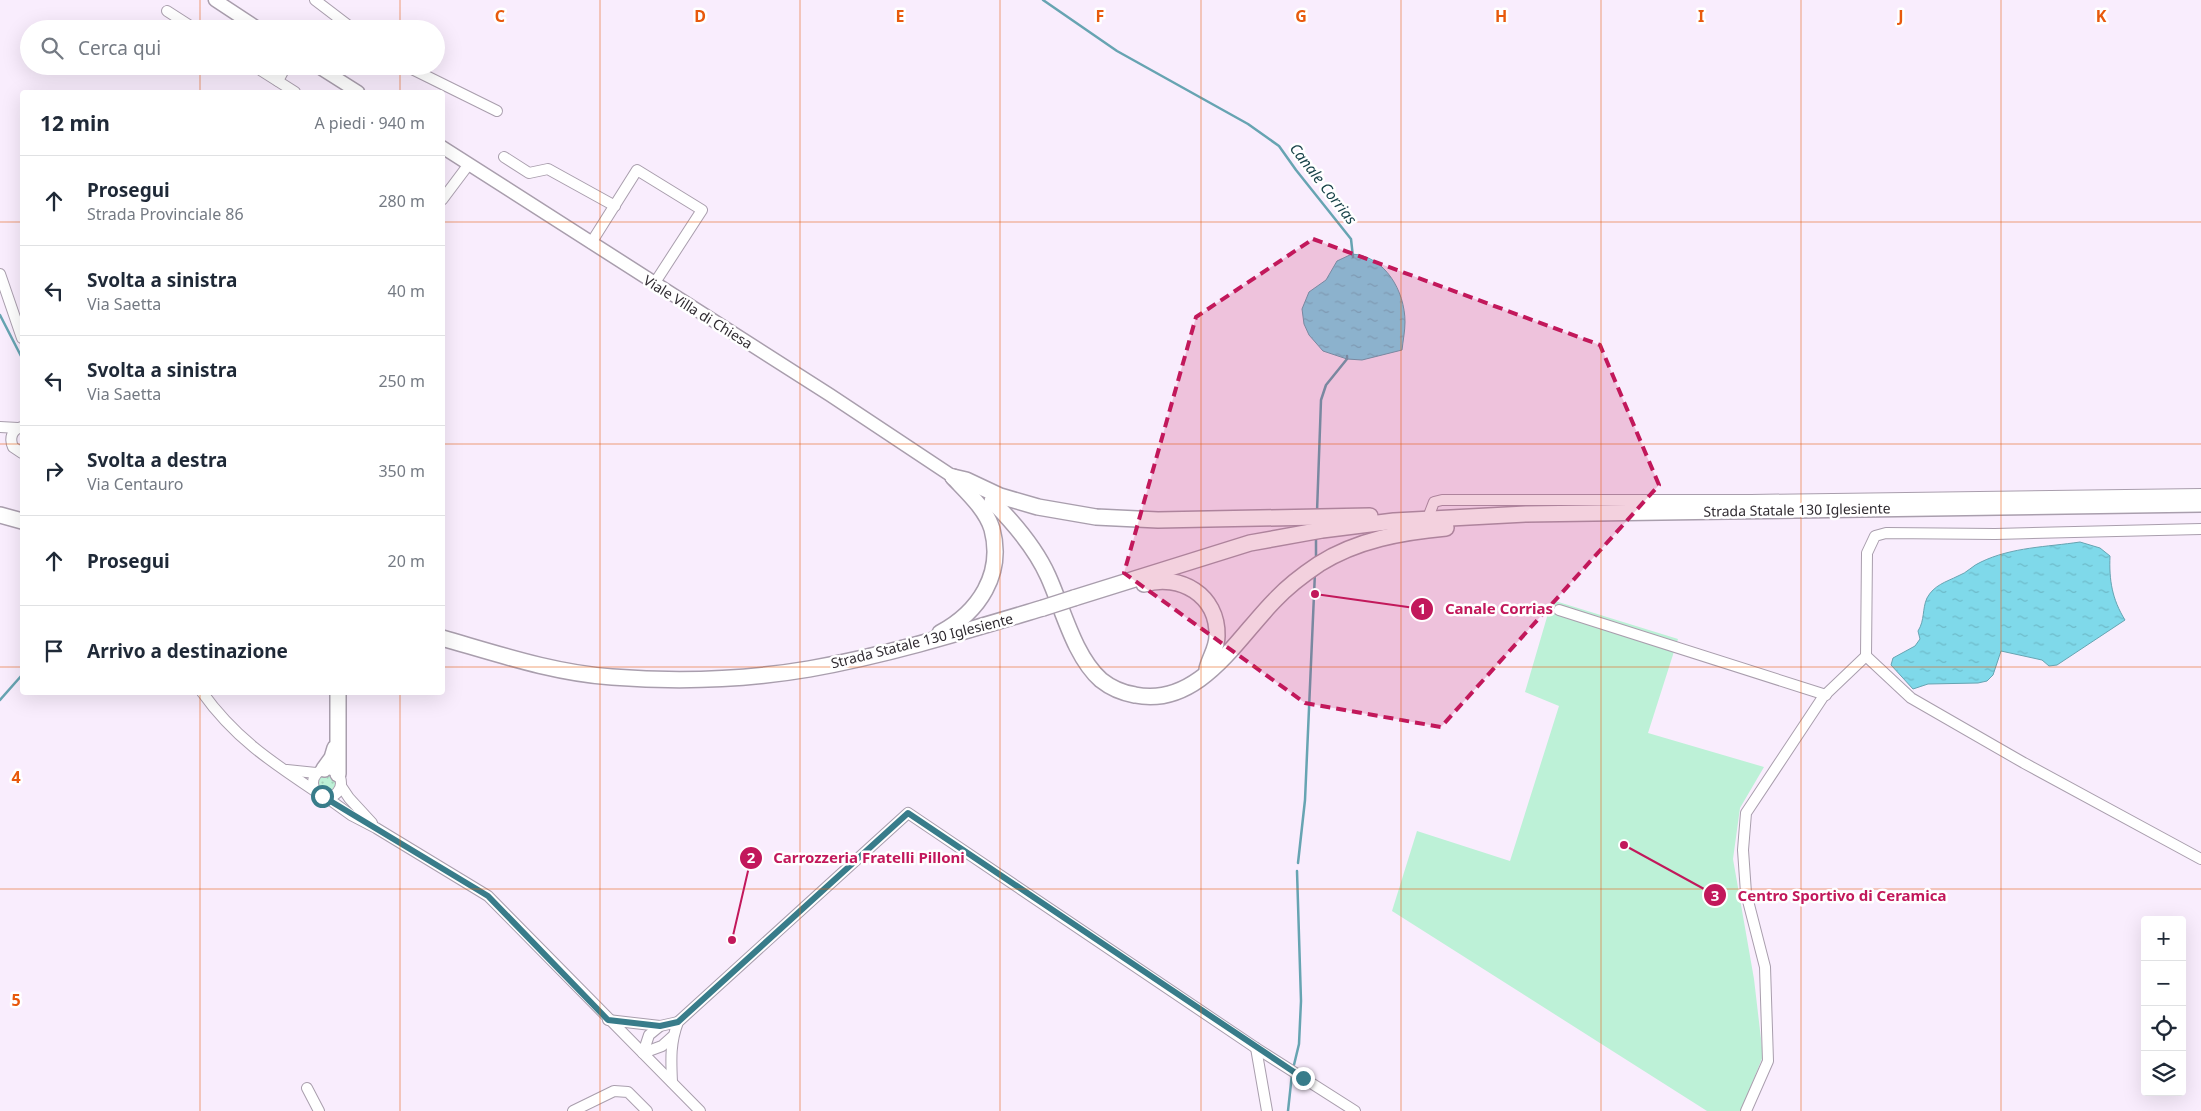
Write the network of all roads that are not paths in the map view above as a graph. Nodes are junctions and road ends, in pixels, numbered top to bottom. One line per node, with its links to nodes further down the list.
1 (215, 0): 5 (main road)
2 (315, 0): 6 (street)
3 (167, 11): 4 (street)
4 (181, 20)
5 (245, 20)
6 (341, 20)
7 (268, 75): 11 (street)
8 (281, 75): 11 (street)
9 (331, 75): 13 (main road)
10 (424, 75): 14 (street)
11 (278, 81): 12 (street)
12 (293, 90)
13 (355, 90)
14 (497, 111)
15 (445, 149): 17 (main road, Viale Villa di Chiesa)
16 (504, 157): 19 (street)
17 (469, 164): 18 (street); 20 (main road, Viale Villa di Chiesa)
18 (446, 188)
19 (614, 206): 20 (street); 22 (street)
20 (591, 243): 22 (main road, Viale Villa di Chiesa)
21 (0, 274): 23 (street)
22 (654, 284): 29 (main road, Viale Villa di Chiesa)
23 (20, 332)
24 (0, 427): 25 (street)
25 (20, 427): 27 (street)
26 (0, 440): 27 (street)
27 (12, 447): 28 (street)
28 (20, 452)
29 (953, 477): 31 (main road, Viale Villa di Chiesa); 39 (highway); 44 (highway)
30 (2201, 494): 36 (street)
31 (992, 501): 50 (highway)
32 (2201, 504): 34 (highway, Strada Statale 130 Iglesiente)
33 (0, 514): 37 (highway)
34 (1526, 514): 36 (highway); 38 (highway, Strada Statale 130 Iglesiente)
35 (2201, 514): 40 (highway, Strada Statale 130 Iglesiente)
36 (1429, 515): 39 (highway)
37 (20, 520)
38 (1394, 521): 39 (highway, Strada Statale 130 Iglesiente); 40 (highway, Strada Statale 130 Iglesiente)
39 (1322, 523): 42 (highway, Strada Statale 130 Iglesiente)
40 (1490, 524): 50 (highway)
41 (2201, 529): 49 (street)
42 (1075, 598): 44 (highway, Strada Statale 130 Iglesiente, bridge); 50 (highway)
43 (1560, 610): 51 (street)
44 (952, 631): 48 (highway, Strada Statale 130 Iglesiente)
45 (445, 633): 48 (highway)
46 (445, 639): 48 (highway, Strada Statale 130 Iglesiente)
47 (445, 644): 48 (highway)
48 (477, 648)
49 (1866, 656): 51 (street); 59 (street)
50 (1206, 674)
51 (1826, 694): 74 (street)
52 (204, 695): 54 (street)
53 (338, 695): 55 (highway)
54 (283, 769): 55 (street); 56 (street)
55 (330, 775): 56 (street); 57 (street); 58 (street)
56 (315, 791): 57 (street)
57 (326, 797): 58 (street)
58 (376, 828): 60 (street)
59 (2201, 859)
60 (608, 1020): 62 (street); 65 (street)
61 (678, 1022): 62 (street); 63 (street); 64 (street)
62 (660, 1026): 65 (street)
63 (672, 1037): 65 (street); 66 (street)
64 (1256, 1048): 72 (street); 73 (street)
65 (642, 1053): 66 (street)
66 (672, 1082): 71 (street)
67 (306, 1088): 68 (street)
68 (318, 1111)
69 (573, 1111): 70 (street)
70 (647, 1111)
71 (700, 1111)
72 (1267, 1111)
73 (1355, 1111)
74 (1746, 1111)

